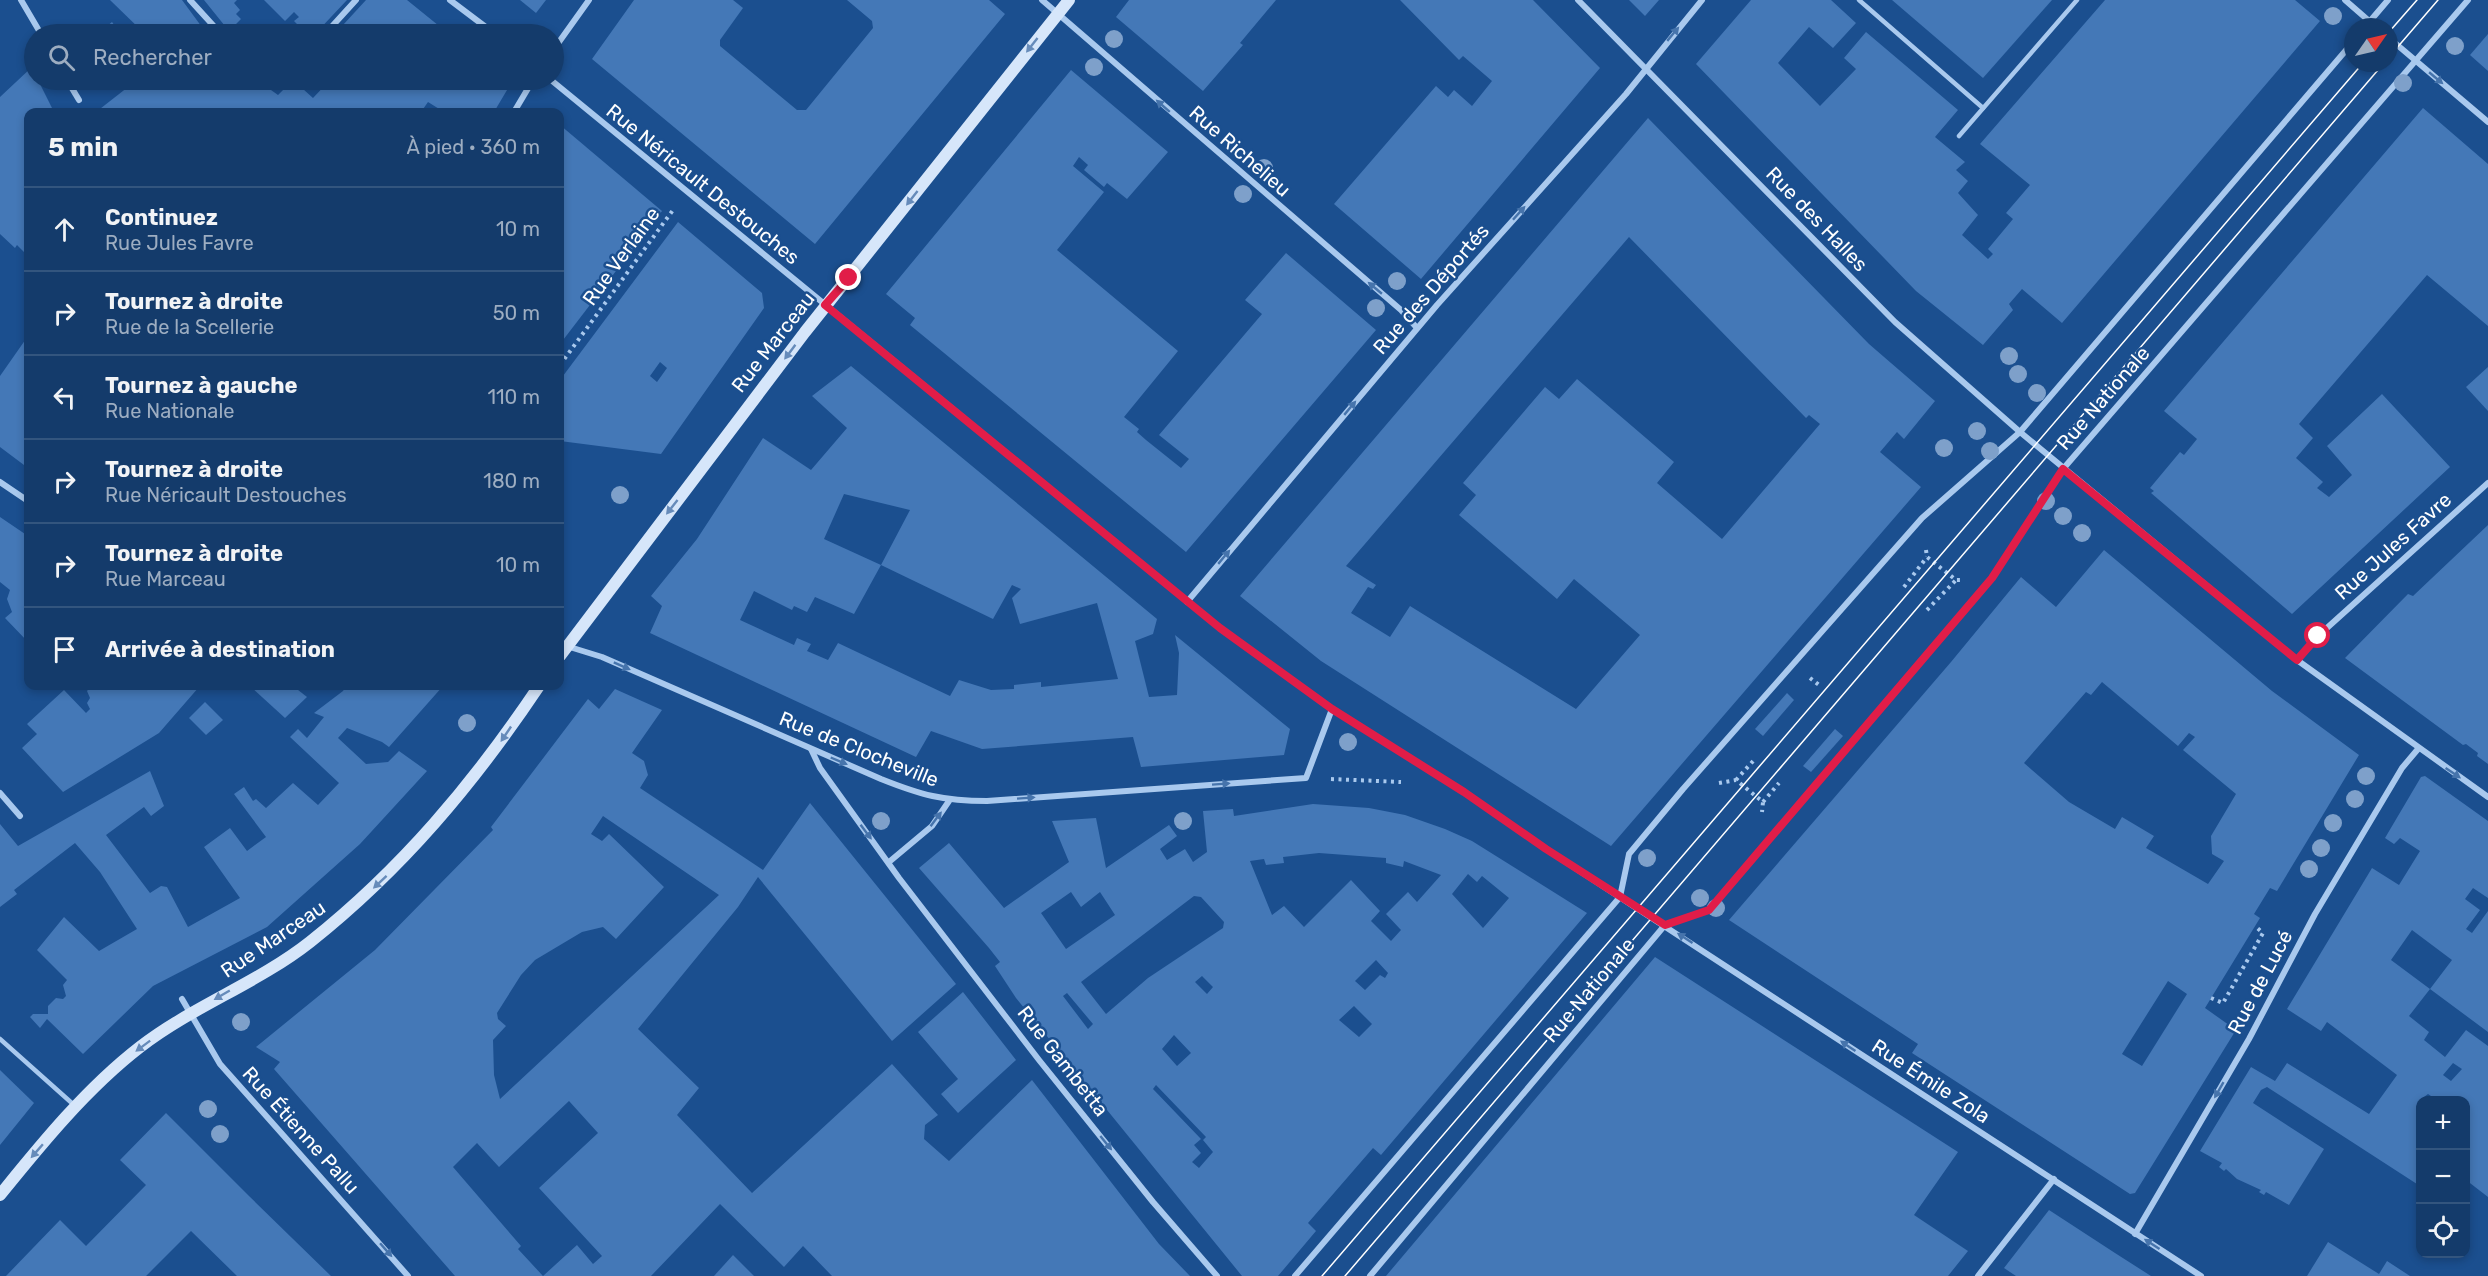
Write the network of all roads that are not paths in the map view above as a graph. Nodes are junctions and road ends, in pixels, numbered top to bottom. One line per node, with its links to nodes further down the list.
1 (21, 0): 18 (street)
2 (190, 0): 19 (street)
3 (356, 0): 20 (street)
4 (450, 0): 21 (street)
5 (589, 0): 22 (street)
6 (1042, 0): 15 (street, Rue Richelieu)
7 (1069, 0): 15 (street, Rue Marceau)
8 (1578, 0): 26 (street, Rue des Halles)
9 (1702, 0): 26 (street, Rue des Déportés, one-way to 9)
10 (1859, 0): 32 (lane)
11 (2077, 0): 32 (lane)
12 (2345, 0): 16 (street)
13 (2388, 0): 17 (street)
14 (2468, 0): 25 (street, Rue Nationale)
15 (1058, 14): 35 (street, Rue Marceau, one-way to 35); 36 (street, Rue Richelieu, one-way to 15)
16 (2362, 18)
17 (2373, 18)
18 (35, 24)
19 (212, 24)
20 (334, 24)
21 (482, 24)
22 (564, 35)
23 (2398, 45): 25 (street)
24 (2344, 53): 37 (street, Rue Nationale)
25 (2416, 61): 33 (street, one-way to 33); 38 (street, Rue Nationale)
26 (1646, 68): 36 (street, Rue des Déportés, one-way to 26); 37 (street, Rue des Halles)
27 (73, 90): 30 (street)
28 (527, 90): 31 (street)
29 (563, 90): 35 (street, Rue Néricault Destouches)
30 (79, 100)
31 (516, 108)
32 (1983, 108): 34 (lane)
33 (2488, 122)
34 (1959, 136)
35 (825, 305): 42 (street, Rue Néricault Destouches); 43 (street, Rue Marceau, one-way to 43)
36 (1417, 328): 42 (street, Rue des Déportés, one-way to 36)
37 (2020, 432): 38 (street, Rue des Halles); 55 (street, Rue Nationale)
38 (2063, 469): 45 (street, Rue des Halles); 57 (street, Rue Nationale)
39 (0, 482): 41 (street)
40 (2488, 483): 45 (street, Rue Jules Favre)
41 (24, 498)
42 (1186, 602): 47 (street, Rue Néricault Destouches)
43 (564, 645)
44 (564, 648): 48 (street, Rue de Clocheville, one-way to 48)
45 (2297, 660): 49 (street, Rue des Halles)
46 (536, 690): 59 (street, Rue Marceau, one-way to 59)
47 (1332, 709): 52 (street, Rue de Clocheville, one-way to 47); 55 (street, Rue Néricault Destouches)
48 (810, 749): 52 (street, Rue de Clocheville, one-way to 52); 54 (street, Rue Gambetta, one-way to 54)
49 (2418, 749): 51 (street, Rue des Halles, one-way to 51); 64 (street, Rue de Lucé, one-way to 64)
50 (0, 793): 53 (street)
51 (2488, 797)
52 (949, 801): 54 (street, one-way to 52)
53 (20, 816)
54 (888, 862): 66 (street, Rue Gambetta, one-way to 66)
55 (1620, 897): 56 (street, Rue Néricault Destouches); 67 (street, Rue Nationale)
56 (1644, 912): 57 (street, Rue Émile Zola)
57 (1665, 925): 62 (street, Rue Émile Zola, one-way to 57); 68 (street, Rue Nationale)
58 (182, 999): 59 (street, Rue Étienne Pallu)
59 (192, 1013): 61 (street, Rue Marceau, one-way to 61); 65 (street, Rue Étienne Pallu, one-way to 65)
60 (0, 1039): 61 (lane)
61 (75, 1107): 63 (street, Rue Marceau, one-way to 63)
62 (2054, 1179): 64 (street, Rue Émile Zola); 69 (street)
63 (0, 1195)
64 (2135, 1234): 70 (street, Rue Émile Zola, one-way to 64)
65 (408, 1276)
66 (1217, 1276)
67 (1295, 1276)
68 (1370, 1276)
69 (1978, 1276)
70 (2201, 1276)

